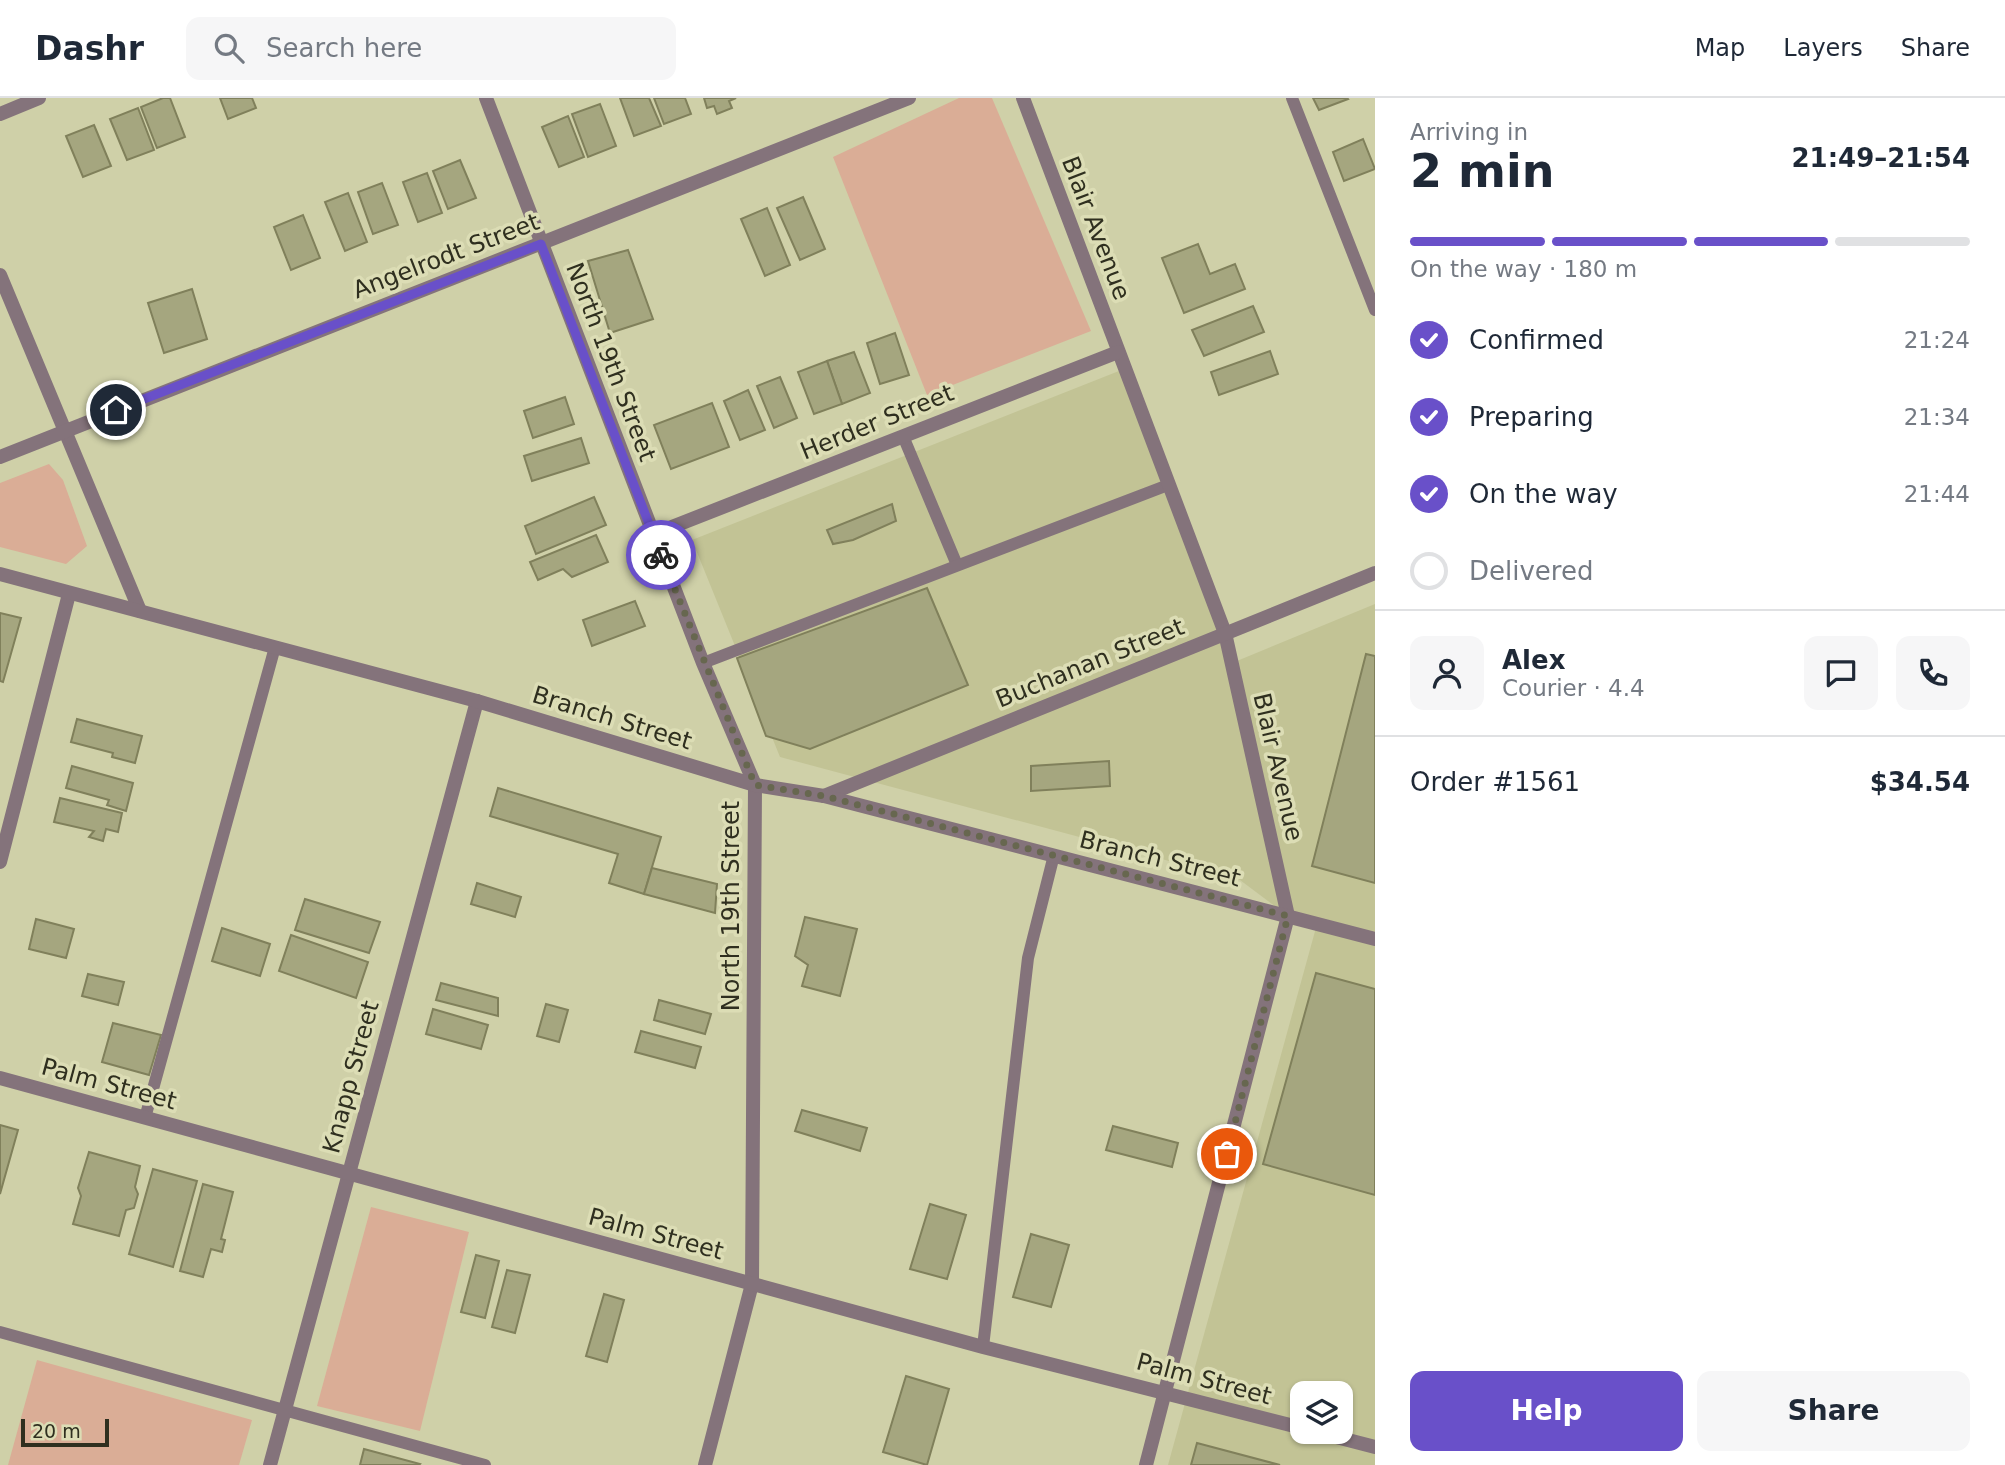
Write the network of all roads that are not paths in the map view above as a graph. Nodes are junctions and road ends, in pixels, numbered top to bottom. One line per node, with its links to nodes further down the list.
1 (39, 98): 6 (street)
2 (486, 98): 7 (street, North 19th Street)
3 (909, 98): 7 (street, Angelrodt Street)
4 (1023, 98): 10 (street, Blair Avenue)
5 (1292, 98): 9 (lane)
6 (0, 114)
7 (541, 244): 11 (street, Angelrodt Street); 15 (street, North 19th Street)
8 (0, 275): 11 (street)
9 (1375, 310)
10 (1118, 352): 12 (street, Herder Street); 14 (street, Blair Avenue)
11 (64, 429): 13 (street, Angelrodt Street); 20 (street)
12 (904, 436): 15 (street, Herder Street); 16 (lane)
13 (0, 457)
14 (1168, 485): 16 (lane); 21 (street, Blair Avenue)
15 (654, 534): 23 (street, North 19th Street)
16 (957, 565): 23 (lane)
17 (1375, 573): 21 (street, Buchanan Street)
18 (0, 574): 19 (street, Branch Street)
19 (69, 594): 20 (street, Branch Street); 28 (street)
20 (140, 611): 22 (street, Branch Street)
21 (1225, 633): 26 (street, Buchanan Street); 29 (street, Blair Avenue)
22 (275, 647): 24 (street, Branch Street); 32 (lane)
23 (703, 663): 25 (street, North 19th Street)
24 (477, 701): 25 (street, Branch Street); 33 (street, Knapp Street)
25 (755, 785): 26 (street, Branch Street); 34 (street, North 19th Street)
26 (824, 796): 27 (street, Branch Street)
27 (1054, 855): 29 (street, Branch Street); 36 (lane)
28 (0, 863)
29 (1288, 916): 30 (street, Branch Street); 37 (street, Blair Avenue)
30 (1375, 939)
31 (0, 1077): 32 (street, Palm Street)
32 (145, 1118): 33 (street, Palm Street)
33 (348, 1174): 34 (street, Palm Street); 38 (street, Knapp Street)
34 (752, 1284): 36 (street, Palm Street); 44 (street, North 19th Street)
35 (0, 1332): 38 (lane)
36 (983, 1347): 37 (street, Palm Street)
37 (1166, 1392): 39 (street, Palm Street); 45 (street, Blair Avenue)
38 (285, 1412): 42 (street, Knapp Street); 43 (lane)
39 (1290, 1424)
40 (1353, 1441): 41 (street)
41 (1375, 1447)
42 (270, 1465)
43 (485, 1465)
44 (705, 1465)
45 (1146, 1465)

